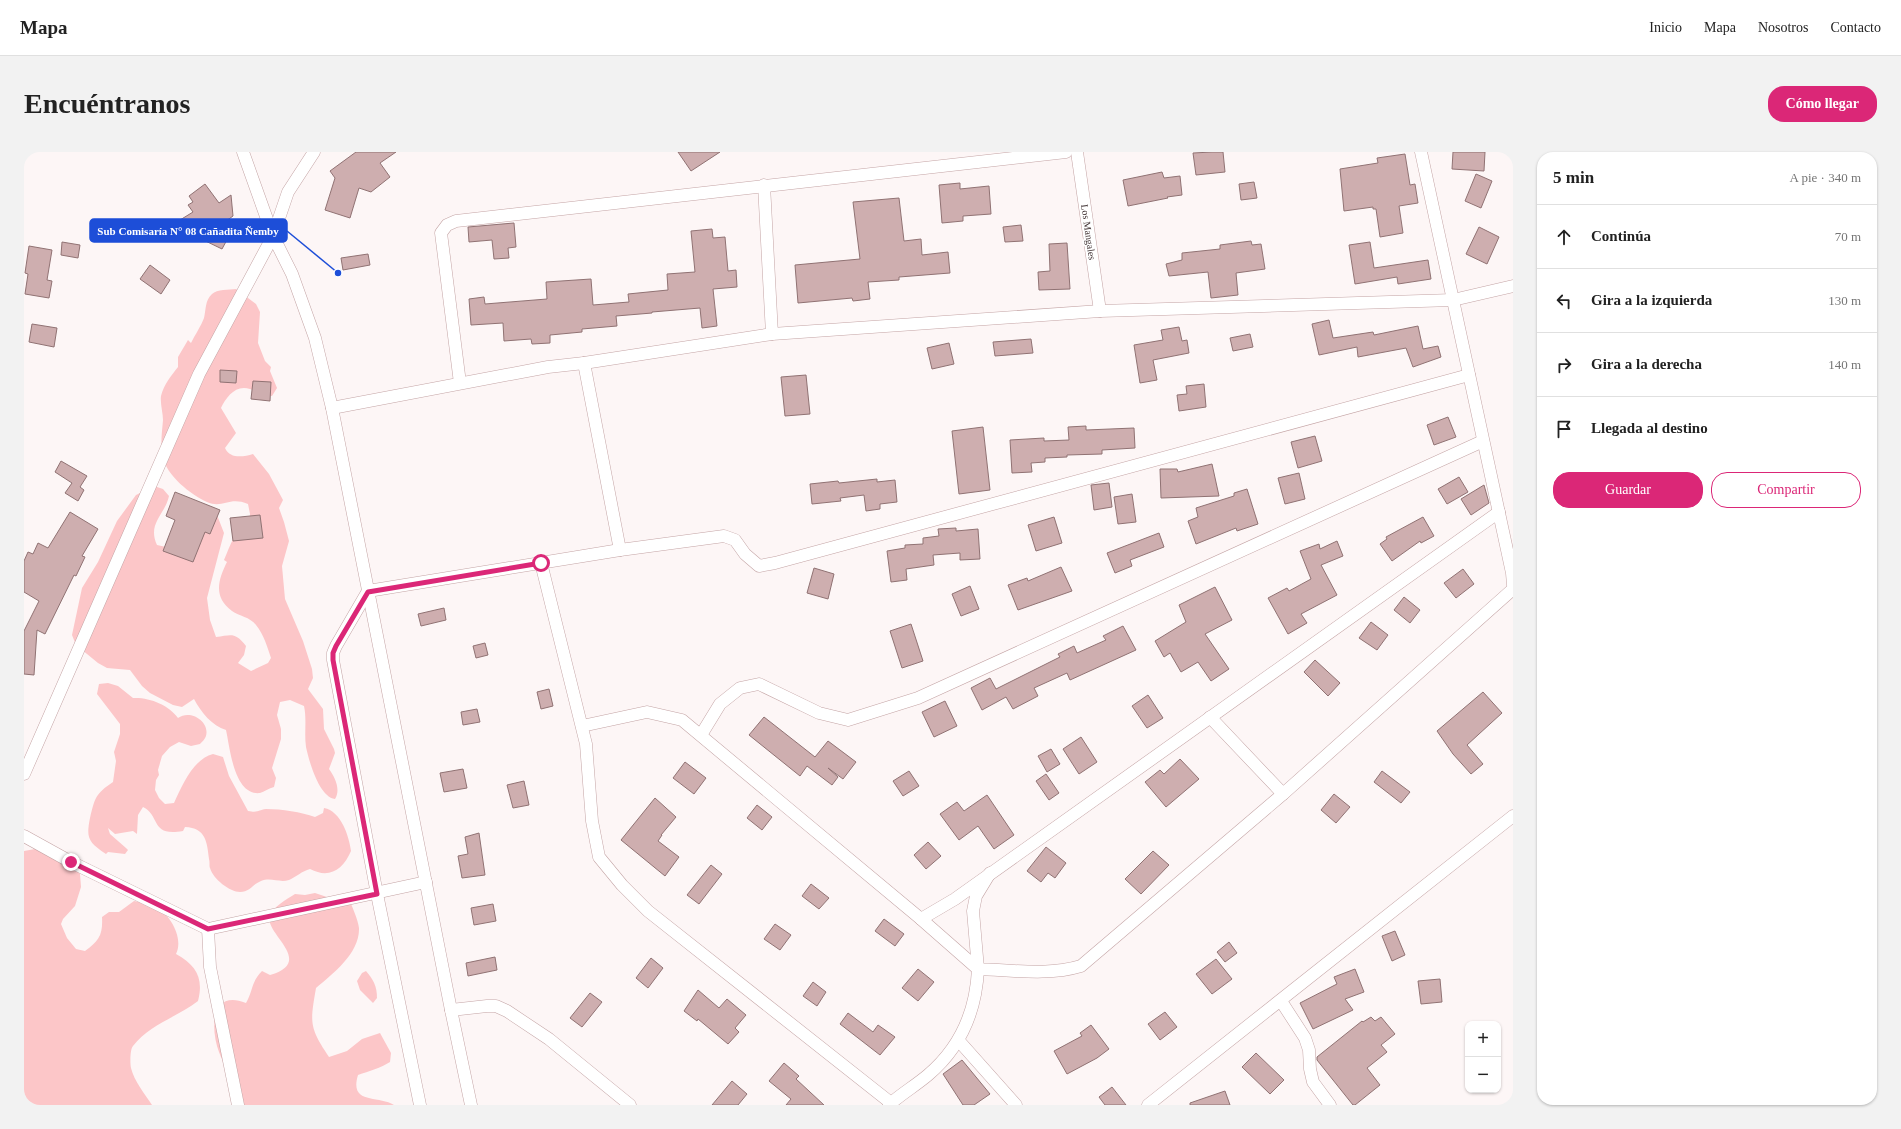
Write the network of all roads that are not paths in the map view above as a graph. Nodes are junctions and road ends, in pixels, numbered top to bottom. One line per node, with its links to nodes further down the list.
1 (244, 152): 7 (street)
2 (314, 152): 7 (street)
3 (1066, 152): 6 (street)
4 (1077, 152): 10 (street, Los Mangales)
5 (1421, 152): 9 (street)
6 (764, 185): 11 (street); 14 (street)
7 (273, 236): 15 (street); 26 (street)
8 (1513, 286): 9 (street)
9 (1453, 300): 10 (street); 13 (street)
10 (1100, 311): 11 (street)
11 (772, 334): 12 (street)
12 (584, 363): 14 (street); 18 (street)
13 (1469, 375): 16 (street); 18 (street)
14 (460, 382): 15 (street)
15 (332, 408): 22 (street)
16 (1482, 441): 17 (street); 25 (street)
17 (1499, 512): 20 (street); 23 (street)
18 (620, 550): 19 (street)
19 (541, 563): 22 (street); 24 (street)
20 (1513, 585)
21 (1513, 589): 27 (street)
22 (368, 592): 31 (street); 32 (street)
23 (1210, 717): 27 (street); 30 (street)
24 (582, 726): 25 (street); 39 (street)
25 (701, 735): 33 (street)
26 (24, 774)
27 (1283, 794): 35 (street)
28 (1513, 816): 36 (street)
29 (24, 836): 34 (street)
30 (990, 873): 33 (street); 35 (street)
31 (426, 882): 32 (street); 37 (street)
32 (377, 894): 34 (street); 41 (street)
33 (921, 919): 35 (street)
34 (208, 929): 40 (street)
35 (978, 969): 38 (street)
36 (1281, 1001): 45 (street); 46 (street)
37 (451, 1010): 42 (street); 43 (street)
38 (959, 1041): 39 (street); 44 (street)
39 (890, 1104)
40 (238, 1105)
41 (420, 1105)
42 (471, 1105)
43 (630, 1105)
44 (1016, 1105)
45 (1148, 1105)
46 (1330, 1105)

